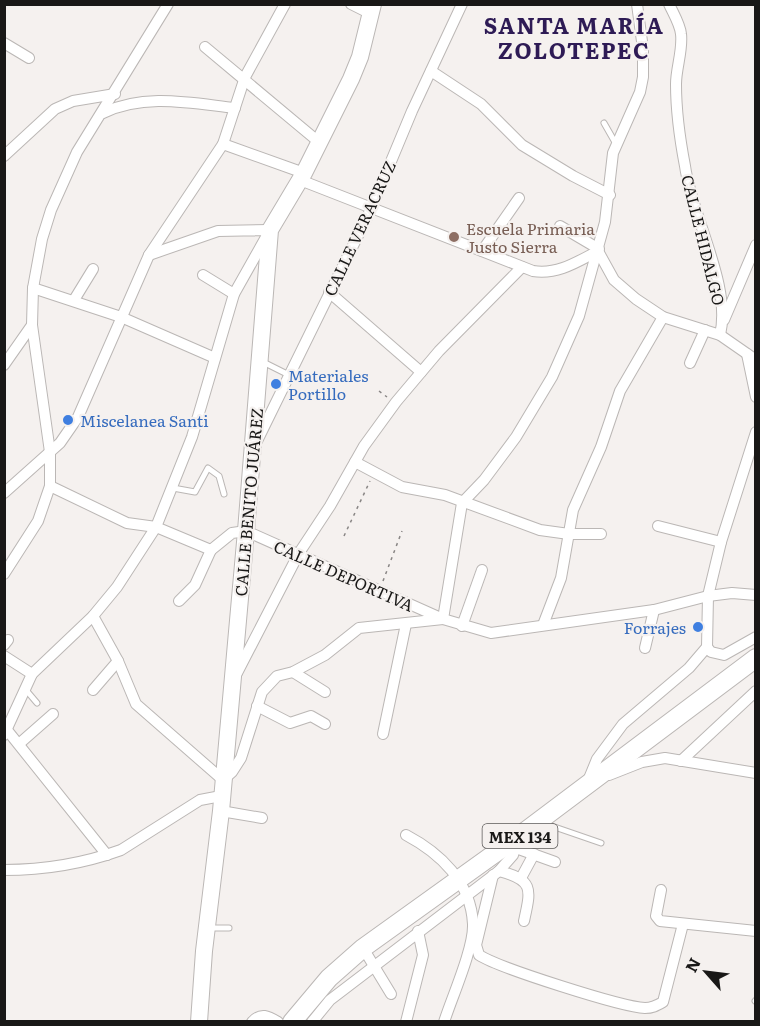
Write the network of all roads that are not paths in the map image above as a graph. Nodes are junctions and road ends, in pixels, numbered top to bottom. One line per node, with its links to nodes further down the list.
1 (168, 4): 13 (street)
2 (285, 4): 12 (street)
3 (351, 4): 7 (street)
4 (462, 4): 11 (street, CALLE VERACRUZ)
5 (637, 4): 19 (street)
6 (669, 4): 40 (street, CALLE HIDALGO)
7 (372, 9): 17 (main road, CALLE BENITO JUÁREZ)
8 (4, 43): 10 (street)
9 (206, 47): 12 (street)
10 (29, 58)
11 (431, 71): 22 (street); 24 (street, CALLE VERACRUZ)
12 (245, 77): 14 (street); 17 (street)
13 (114, 94): 15 (street); 20 (street)
14 (235, 108): 15 (street); 18 (street)
15 (103, 113): 34 (street)
16 (603, 123): 19 (lane)
17 (320, 143): 21 (main road, CALLE BENITO JUÁREZ)
18 (223, 144): 21 (street); 30 (street)
19 (617, 145): 22 (street)
20 (4, 156)
21 (302, 176): 24 (street); 26 (main road, CALLE BENITO JUÁREZ)
22 (610, 195): 28 (street)
23 (519, 198): 29 (street)
24 (372, 207): 29 (street); 35 (street, CALLE VERACRUZ)
25 (560, 226): 28 (street)
26 (270, 230): 30 (street); 36 (street); 46 (main road, CALLE BENITO JUÁREZ)
27 (756, 245): 40 (street)
28 (598, 250): 31 (street); 39 (street); 60 (street)
29 (482, 251): 31 (street)
30 (150, 255): 38 (street)
31 (522, 267): 49 (street)
32 (93, 269): 37 (street)
33 (204, 275): 36 (street)
34 (33, 288): 37 (street); 41 (street)
35 (329, 292): 49 (street); 50 (street, CALLE VERACRUZ)
36 (234, 294): 45 (street)
37 (74, 300): 38 (street)
38 (121, 317): 45 (street); 54 (street)
39 (663, 317): 42 (street); 64 (street)
40 (724, 320): 43 (street, CALLE HIDALGO)
41 (32, 325): 48 (street); 54 (street)
42 (705, 330): 43 (street); 47 (street)
43 (720, 335): 44 (street)
44 (751, 357): 51 (street)
45 (215, 358): 57 (street)
46 (261, 361): 50 (lane); 53 (main road, CALLE BENITO JUÁREZ)
47 (690, 363)
48 (5, 365)
49 (421, 372): 55 (street)
50 (289, 375): 53 (street, CALLE VERACRUZ)
51 (756, 397)
52 (756, 432): 66 (street)
53 (253, 450): 63 (main road, CALLE BENITO JUÁREZ)
54 (50, 452): 56 (street); 58 (street)
55 (355, 462): 60 (street); 68 (street)
56 (50, 486): 62 (street); 70 (street)
57 (173, 488): 59 (lane); 62 (street)
58 (4, 493)
59 (224, 494)
60 (462, 502): 64 (street); 76 (street)
61 (658, 526): 66 (street)
62 (156, 527): 67 (street); 75 (street)
63 (246, 531): 67 (street); 68 (street, CALLE DEPORTIVA); 88 (main road, CALLE BENITO JUÁREZ)
64 (569, 534): 65 (street); 78 (street)
65 (601, 534)
66 (721, 542): 72 (street)
67 (211, 550): 73 (street)
68 (298, 552): 76 (street, CALLE DEPORTIVA); 88 (street)
69 (482, 570): 79 (street)
70 (4, 574)
71 (756, 595): 72 (street, CALLE DEPORTIVA)
72 (708, 596): 74 (street, CALLE DEPORTIVA); 81 (street)
73 (179, 601)
74 (654, 610): 78 (street, CALLE DEPORTIVA); 82 (street)
75 (93, 616): 85 (street); 87 (street)
76 (443, 619): 77 (street); 79 (street, CALLE DEPORTIVA)
77 (406, 624): 86 (street); 98 (street)
78 (543, 625): 79 (street, CALLE DEPORTIVA)
79 (462, 626)
80 (756, 637): 81 (street)
81 (707, 647): 102 (street)
82 (645, 648)
83 (4, 656): 87 (street)
84 (756, 658): 102 (main road, MEX 134)
85 (118, 661): 90 (street); 103 (street)
86 (293, 672): 92 (street); 94 (street)
87 (32, 674): 89 (street)
88 (231, 684): 103 (main road, CALLE BENITO JUÁREZ)
89 (25, 689): 93 (lane); 97 (street)
90 (93, 690)
91 (756, 691): 100 (street)
92 (325, 692)
93 (37, 703)
94 (257, 706): 96 (street); 103 (street)
95 (53, 714): 99 (street)
96 (325, 724)
97 (6, 732): 99 (street)
98 (383, 734)
99 (20, 743): 110 (street)
100 (681, 761): 101 (street); 102 (street)
101 (756, 773)
102 (587, 784): 105 (main road, MEX 134)
103 (222, 796): 104 (street); 110 (street); 120 (main road, CALLE BENITO JUÁREZ)
104 (261, 818)
105 (538, 822): 107 (main road, MEX 134); 108 (lane)
106 (406, 835): 115 (street)
107 (518, 842): 109 (street); 113 (street); 115 (main road, MEX 134)
108 (601, 843)
109 (534, 854): 111 (street); 114 (street)
110 (107, 855): 112 (street)
111 (555, 862)
112 (4, 870)
113 (496, 873): 114 (street); 115 (street); 119 (street)
114 (521, 878): 118 (street)
115 (463, 888): 117 (main road, MEX 134); 133 (street)
116 (661, 890): 119 (street)
117 (430, 912): 123 (street); 124 (main road, MEX 134)
118 (524, 921)
119 (682, 924): 122 (street)
120 (207, 928): 121 (lane); 127 (main road, CALLE BENITO JUÁREZ)
121 (229, 928)
122 (756, 931)
123 (418, 932): 125 (street); 132 (street)
124 (363, 948): 125 (street); 130 (main road, MEX 134)
125 (375, 966): 126 (street); 131 (street)
126 (391, 994)
127 (200, 1022)
128 (252, 1022): 129 (street)
129 (278, 1022)
130 (292, 1022)
131 (312, 1022)
132 (405, 1022)
133 (444, 1022)

